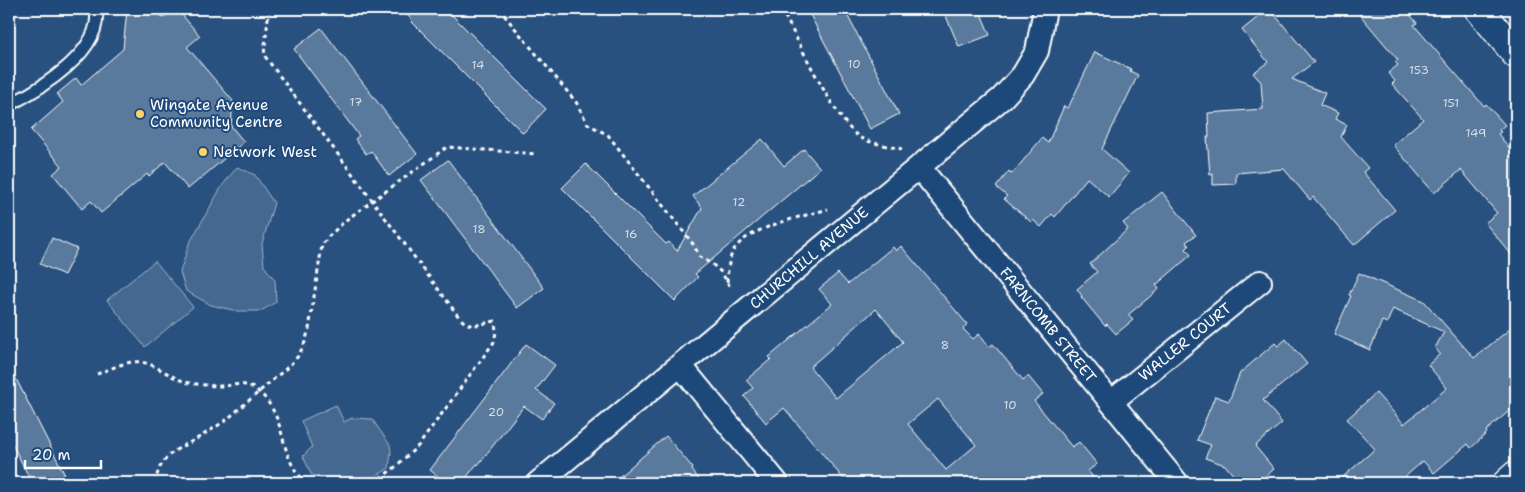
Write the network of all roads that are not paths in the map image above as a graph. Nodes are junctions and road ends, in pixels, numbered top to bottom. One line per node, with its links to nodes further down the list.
1 (96, 9): 5 (lane)
2 (1046, 9): 6 (street, CHURCHILL AVENUE)
3 (1479, 9): 4 (main road)
4 (1516, 54)
5 (9, 105)
6 (919, 167): 8 (street, CHURCHILL AVENUE); 9 (street, FARNCOMB STREET)
7 (1260, 282): 9 (street, WALLER COURT)
8 (680, 365): 11 (street, CHURCHILL AVENUE); 12 (street)
9 (1111, 402): 13 (street, FARNCOMB STREET)
10 (1516, 475): 14 (main road)
11 (538, 483)
12 (777, 483)
13 (1177, 483)
14 (1507, 483)

